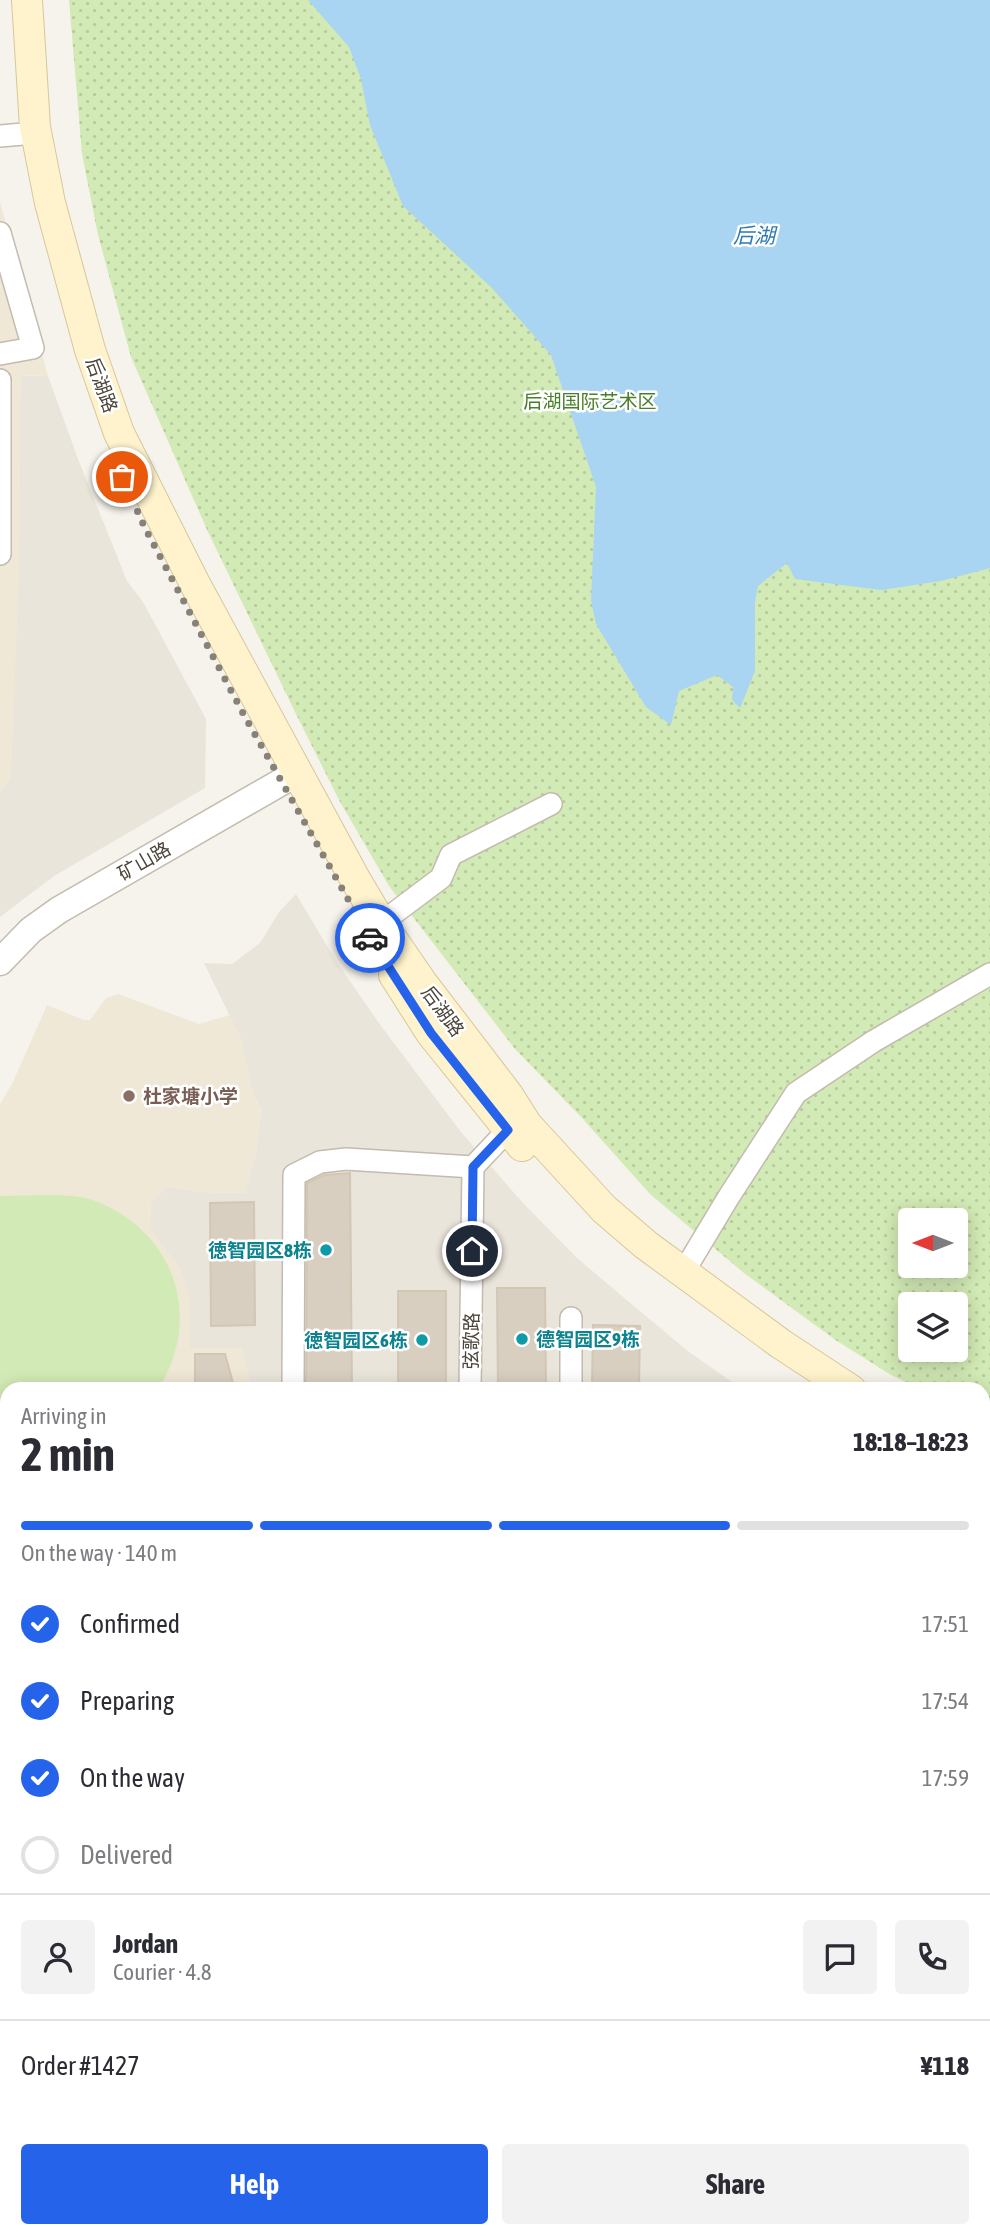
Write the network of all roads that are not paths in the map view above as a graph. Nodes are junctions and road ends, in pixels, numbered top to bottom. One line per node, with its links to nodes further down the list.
1 (13, 0): 3 (main road, 后湖路)
2 (27, 0): 8 (main road, 后湖路)
3 (11, 135): 8 (main road, 后湖路)
4 (0, 233): 5 (street)
5 (0, 354)
6 (0, 380): 7 (street)
7 (0, 554)
8 (286, 772): 10 (main road, 后湖路); 11 (street, 矿山路); 12 (street, 矿山路); 14 (main road, 后湖路)
9 (551, 804): 10 (street)
10 (381, 923): 16 (main road, 后湖路)
11 (0, 947)
12 (0, 962)
13 (990, 974): 16 (street)
14 (508, 1130): 15 (street); 21 (main road, 后湖路)
15 (473, 1167): 18 (street); 19 (street, 弦歌路)
16 (684, 1273): 22 (main road, 后湖路)
17 (571, 1318): 20 (street)
18 (293, 1382)
19 (470, 1382)
20 (571, 1382)
21 (812, 1382)
22 (839, 1382)

